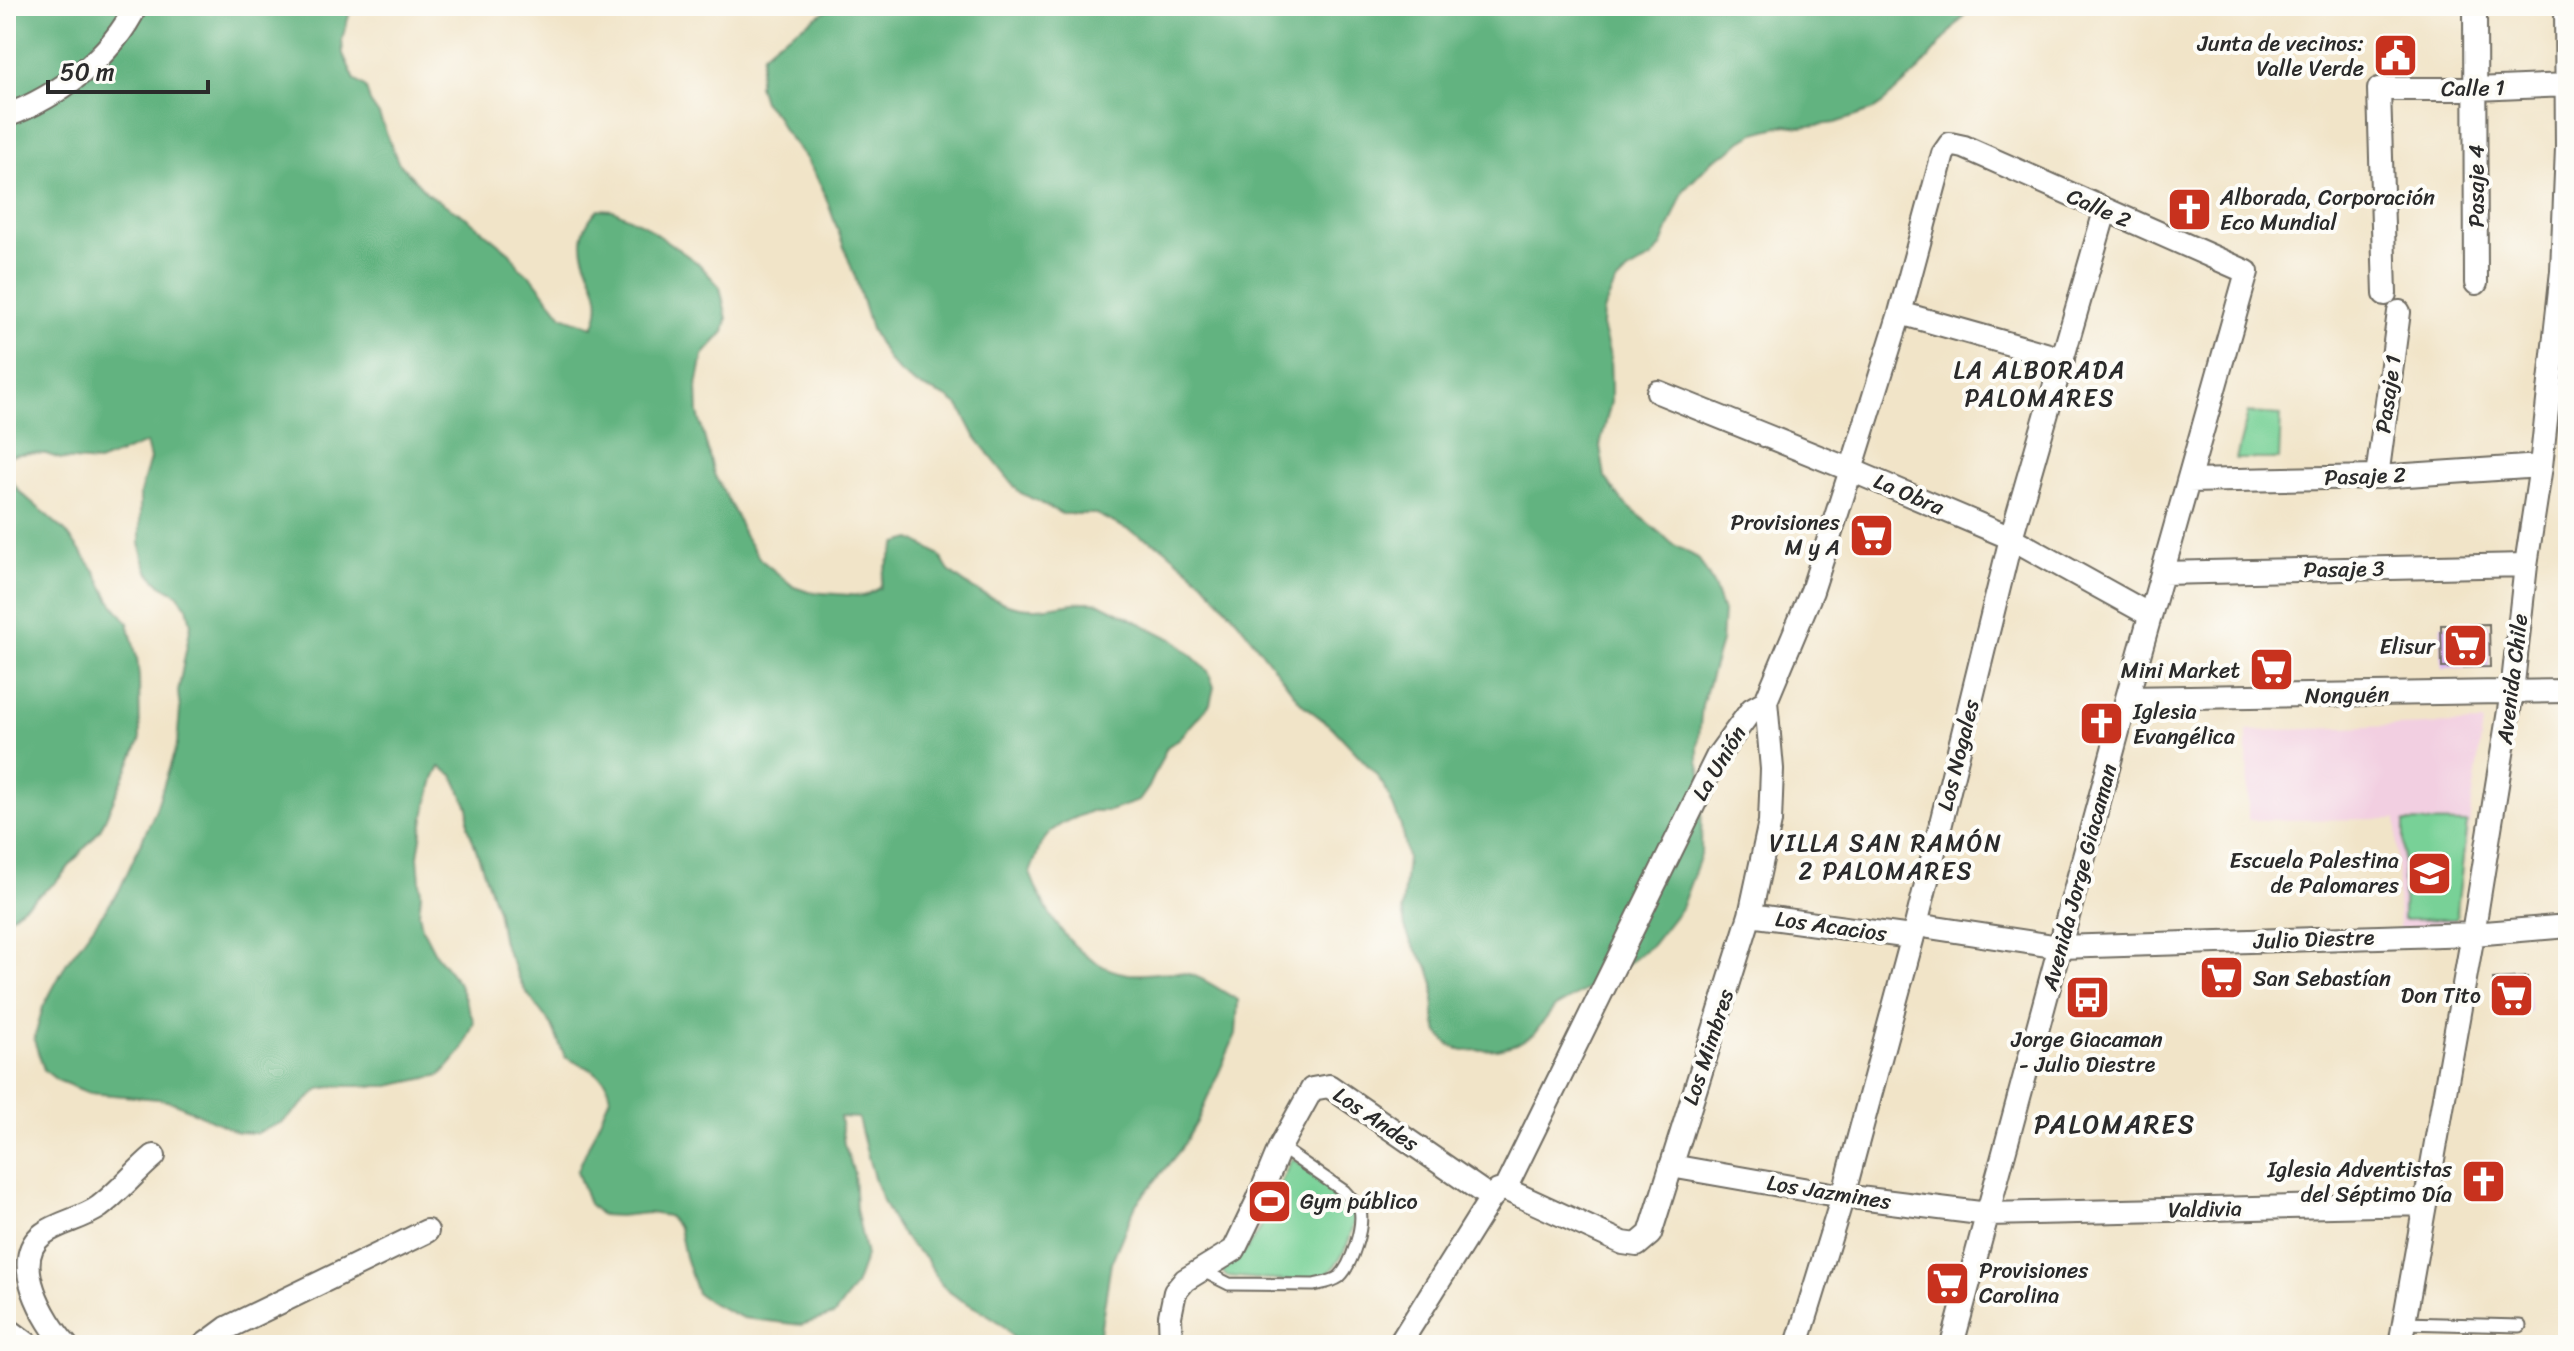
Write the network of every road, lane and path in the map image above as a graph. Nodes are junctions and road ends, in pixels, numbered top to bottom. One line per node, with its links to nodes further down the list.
1 (136, 6): 6 (street)
2 (2475, 6): 5 (street, Pasaje 4)
3 (2566, 6): 4 (street, Avenida Chile)
4 (2566, 85): 5 (street, Calle 1); 8 (street, Avenida Chile)
5 (2476, 89): 12 (street, Pasaje 4); 13 (street, Calle 1)
6 (6, 116)
7 (1950, 144): 9 (street, Calle 2); 15 (street, La Unión)
8 (2567, 182): 10 (street, Avenida Chile)
9 (2105, 211): 11 (street, Calle 2); 16 (street, Los Nogales)
10 (2565, 271): 18 (street, Avenida Chile)
11 (2247, 272): 21 (street, Avenida Jorge Giacaman)
12 (2476, 283)
13 (2385, 294)
14 (2399, 312): 20 (street, Pasaje 1)
15 (1900, 313): 16 (street); 19 (street, La Unión)
16 (2063, 359): 22 (street, Los Nogales)
17 (1658, 392): 19 (street, La Obra)
18 (2541, 466): 20 (street, Pasaje 2); 23 (street, Avenida Chile)
19 (1851, 470): 22 (street, La Obra); 29 (street, La Unión)
20 (2377, 477): 21 (street, Pasaje 2)
21 (2188, 481): 24 (street, Avenida Jorge Giacaman)
22 (2011, 538): 25 (street, La Obra); 32 (street, Los Nogales)
23 (2526, 565): 24 (street, Pasaje 3); 27 (street, Avenida Chile)
24 (2162, 573): 25 (street, Avenida Jorge Giacaman)
25 (2150, 615): 28 (street, Avenida Jorge Giacaman)
26 (2568, 691): 27 (street, Nonguén)
27 (2512, 692): 28 (street, Nonguén); 33 (street, Avenida Chile)
28 (2127, 698): 34 (street, Avenida Jorge Giacaman)
29 (1766, 701): 30 (street, Los Mimbres); 38 (street, La Unión)
30 (1750, 915): 32 (street, Los Acacios); 37 (street, Los Mimbres)
31 (2568, 926): 33 (street, Julio Diestre)
32 (1914, 931): 34 (street, Los Acacios); 39 (street, Los Nogales)
33 (2473, 934): 34 (street, Julio Diestre); 40 (street, Avenida Chile)
34 (2060, 947): 41 (street, Avenida Jorge Giacaman)
35 (1280, 1147): 38 (street, Los Andes); 43 (street, Los Andes); 43 (lane)
36 (154, 1156): 48 (street)
37 (1671, 1166): 38 (street, Los Mimbres); 39 (street, Los Jazmines)
38 (1498, 1193): 51 (street, La Unión)
39 (1843, 1196): 41 (street, Los Jazmines); 52 (street, Los Nogales)
40 (2423, 1204): 41 (street, Valdivia); 46 (street, Avenida Chile)
41 (1988, 1214): 53 (street, Avenida Jorge Giacaman)
42 (427, 1231): 49 (street)
43 (1201, 1270): 50 (street, Los Andes)
44 (2520, 1326): 46 (lane)
45 (6, 1328): 47 (street)
46 (2401, 1334)
47 (29, 1345)
48 (66, 1345)
49 (204, 1345)
50 (1171, 1345)
51 (1399, 1345)
52 (1797, 1345)
53 (1952, 1345)

